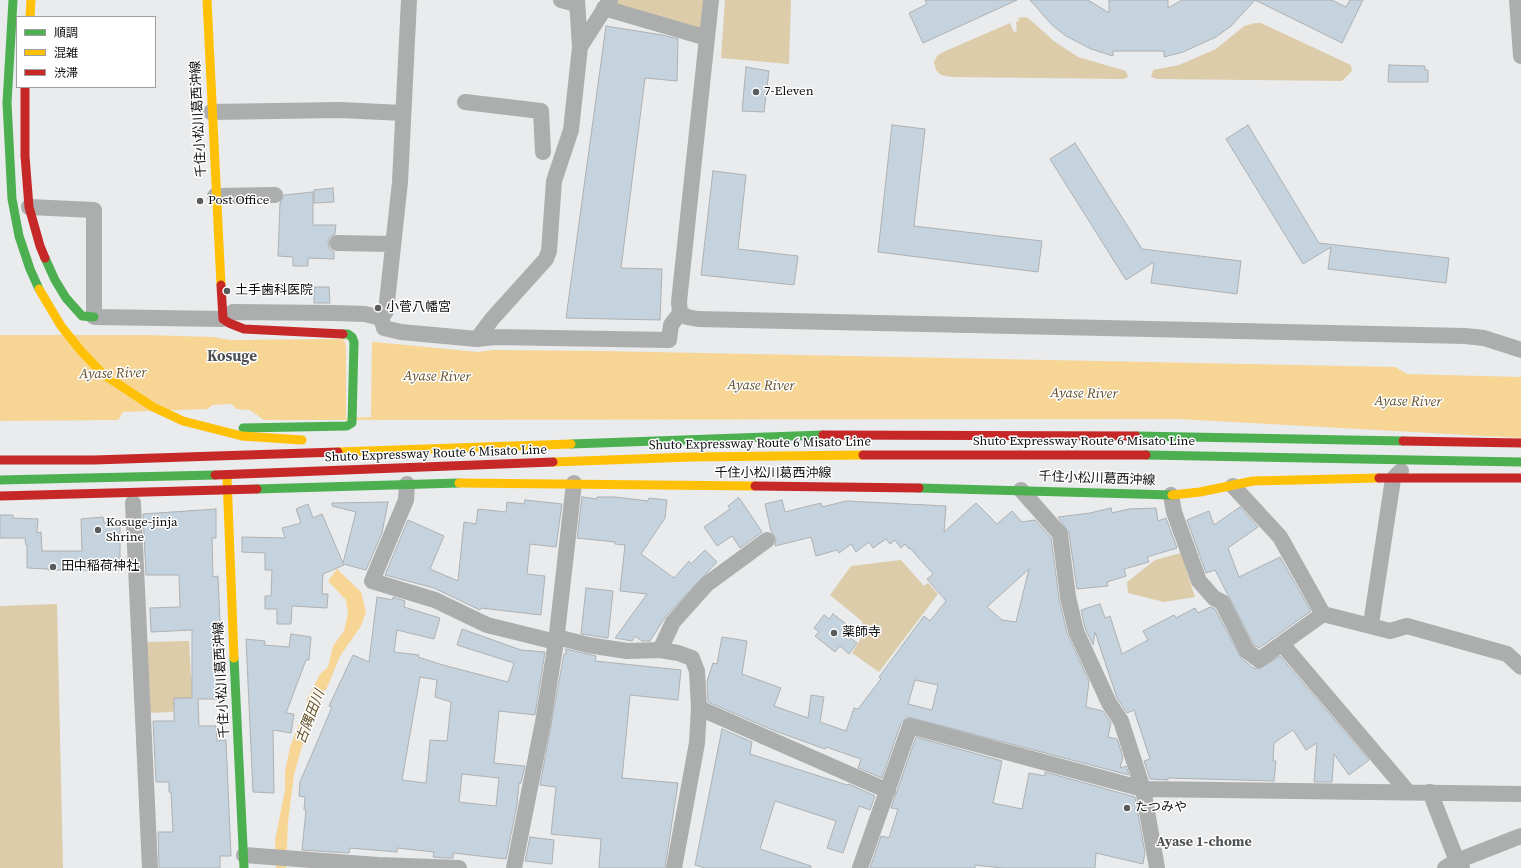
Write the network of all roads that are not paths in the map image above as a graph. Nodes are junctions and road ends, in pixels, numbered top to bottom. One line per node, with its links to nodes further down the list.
1 (8, 0): 15 (main road)
2 (14, 0): 22 (main road); 36 (main road)
3 (31, 0): 11 (main road)
4 (206, 0): 18 (main road, 千住小松川葛西沖線)
5 (410, 0): 19 (street)
6 (561, 0): 9 (street)
7 (711, 0): 12 (street)
8 (1517, 0): 14 (street)
9 (577, 2): 13 (street)
10 (607, 4): 12 (street); 13 (street)
11 (30, 16)
12 (707, 38): 28 (street)
13 (580, 47): 21 (street)
14 (1521, 56)
15 (0, 80)
16 (25, 88): 25 (main road)
17 (466, 102): 21 (street)
18 (211, 112): 19 (street); 24 (main road, 千住小松川葛西沖線)
19 (403, 113): 27 (street)
20 (0, 143): 42 (main road)
21 (563, 152): 32 (street)
22 (1, 171)
23 (275, 195): 24 (street)
24 (215, 196): 31 (main road, 千住小松川葛西沖線)
25 (29, 207): 29 (main road); 29 (street)
26 (337, 243): 27 (street)
27 (392, 244): 30 (street)
28 (680, 313): 32 (street); 33 (street)
29 (94, 317): 31 (street)
30 (381, 318): 31 (street); 32 (street)
31 (223, 319): 51 (main road, 千住小松川葛西沖線)
32 (477, 339)
33 (1521, 350)
34 (831, 435): 35 (main road); 37 (main road, Shuto Expressway Route 6 Misato Line); 43 (main road, Shuto Expressway Route 6 Misato Line)
35 (536, 436)
36 (308, 440)
37 (1521, 443)
38 (52, 450): 40 (main road)
39 (100, 450): 51 (main road, 千住小松川葛西沖線)
40 (0, 451)
41 (1521, 451): 46 (street)
42 (692, 457): 44 (main road, Shuto Expressway Route 6 Misato Line); 47 (main road, Shuto Expressway Route 6 Misato Line)
43 (0, 460)
44 (1521, 462)
45 (1521, 478): 46 (main road, 千住小松川葛西沖線)
46 (1393, 479): 50 (main road, 千住小松川葛西沖線); 58 (street)
47 (0, 480)
48 (574, 483): 49 (main road, 千住小松川葛西沖線); 52 (main road, 千住小松川葛西沖線); 59 (street)
49 (407, 484): 51 (main road, 千住小松川葛西沖線); 59 (street)
50 (1233, 486): 53 (main road, 千住小松川葛西沖線); 57 (street)
51 (228, 490): 54 (main road, 千住小松川葛西沖線); 70 (main road, 千住小松川葛西沖線)
52 (1021, 490): 53 (main road, 千住小松川葛西沖線); 64 (street)
53 (1171, 495): 60 (street)
54 (0, 496)
55 (133, 503): 73 (street)
56 (767, 540): 61 (street)
57 (1323, 614): 58 (street); 60 (street)
58 (1371, 624): 62 (street)
59 (557, 639): 61 (street); 75 (street)
60 (1282, 644): 66 (street)
61 (660, 650): 63 (street)
62 (1521, 667)
63 (699, 708): 65 (street); 76 (street)
64 (1143, 789): 65 (street); 66 (street); 78 (street)
65 (888, 791): 77 (street)
66 (1408, 792): 67 (street)
67 (1430, 792): 68 (street); 72 (street)
68 (1521, 794)
69 (1520, 837): 72 (street)
70 (244, 862): 71 (street)
71 (378, 866): 74 (street)
72 (1454, 866)
73 (150, 868)
74 (459, 868)
75 (514, 868)
76 (674, 868)
77 (860, 868)
78 (1157, 868)

